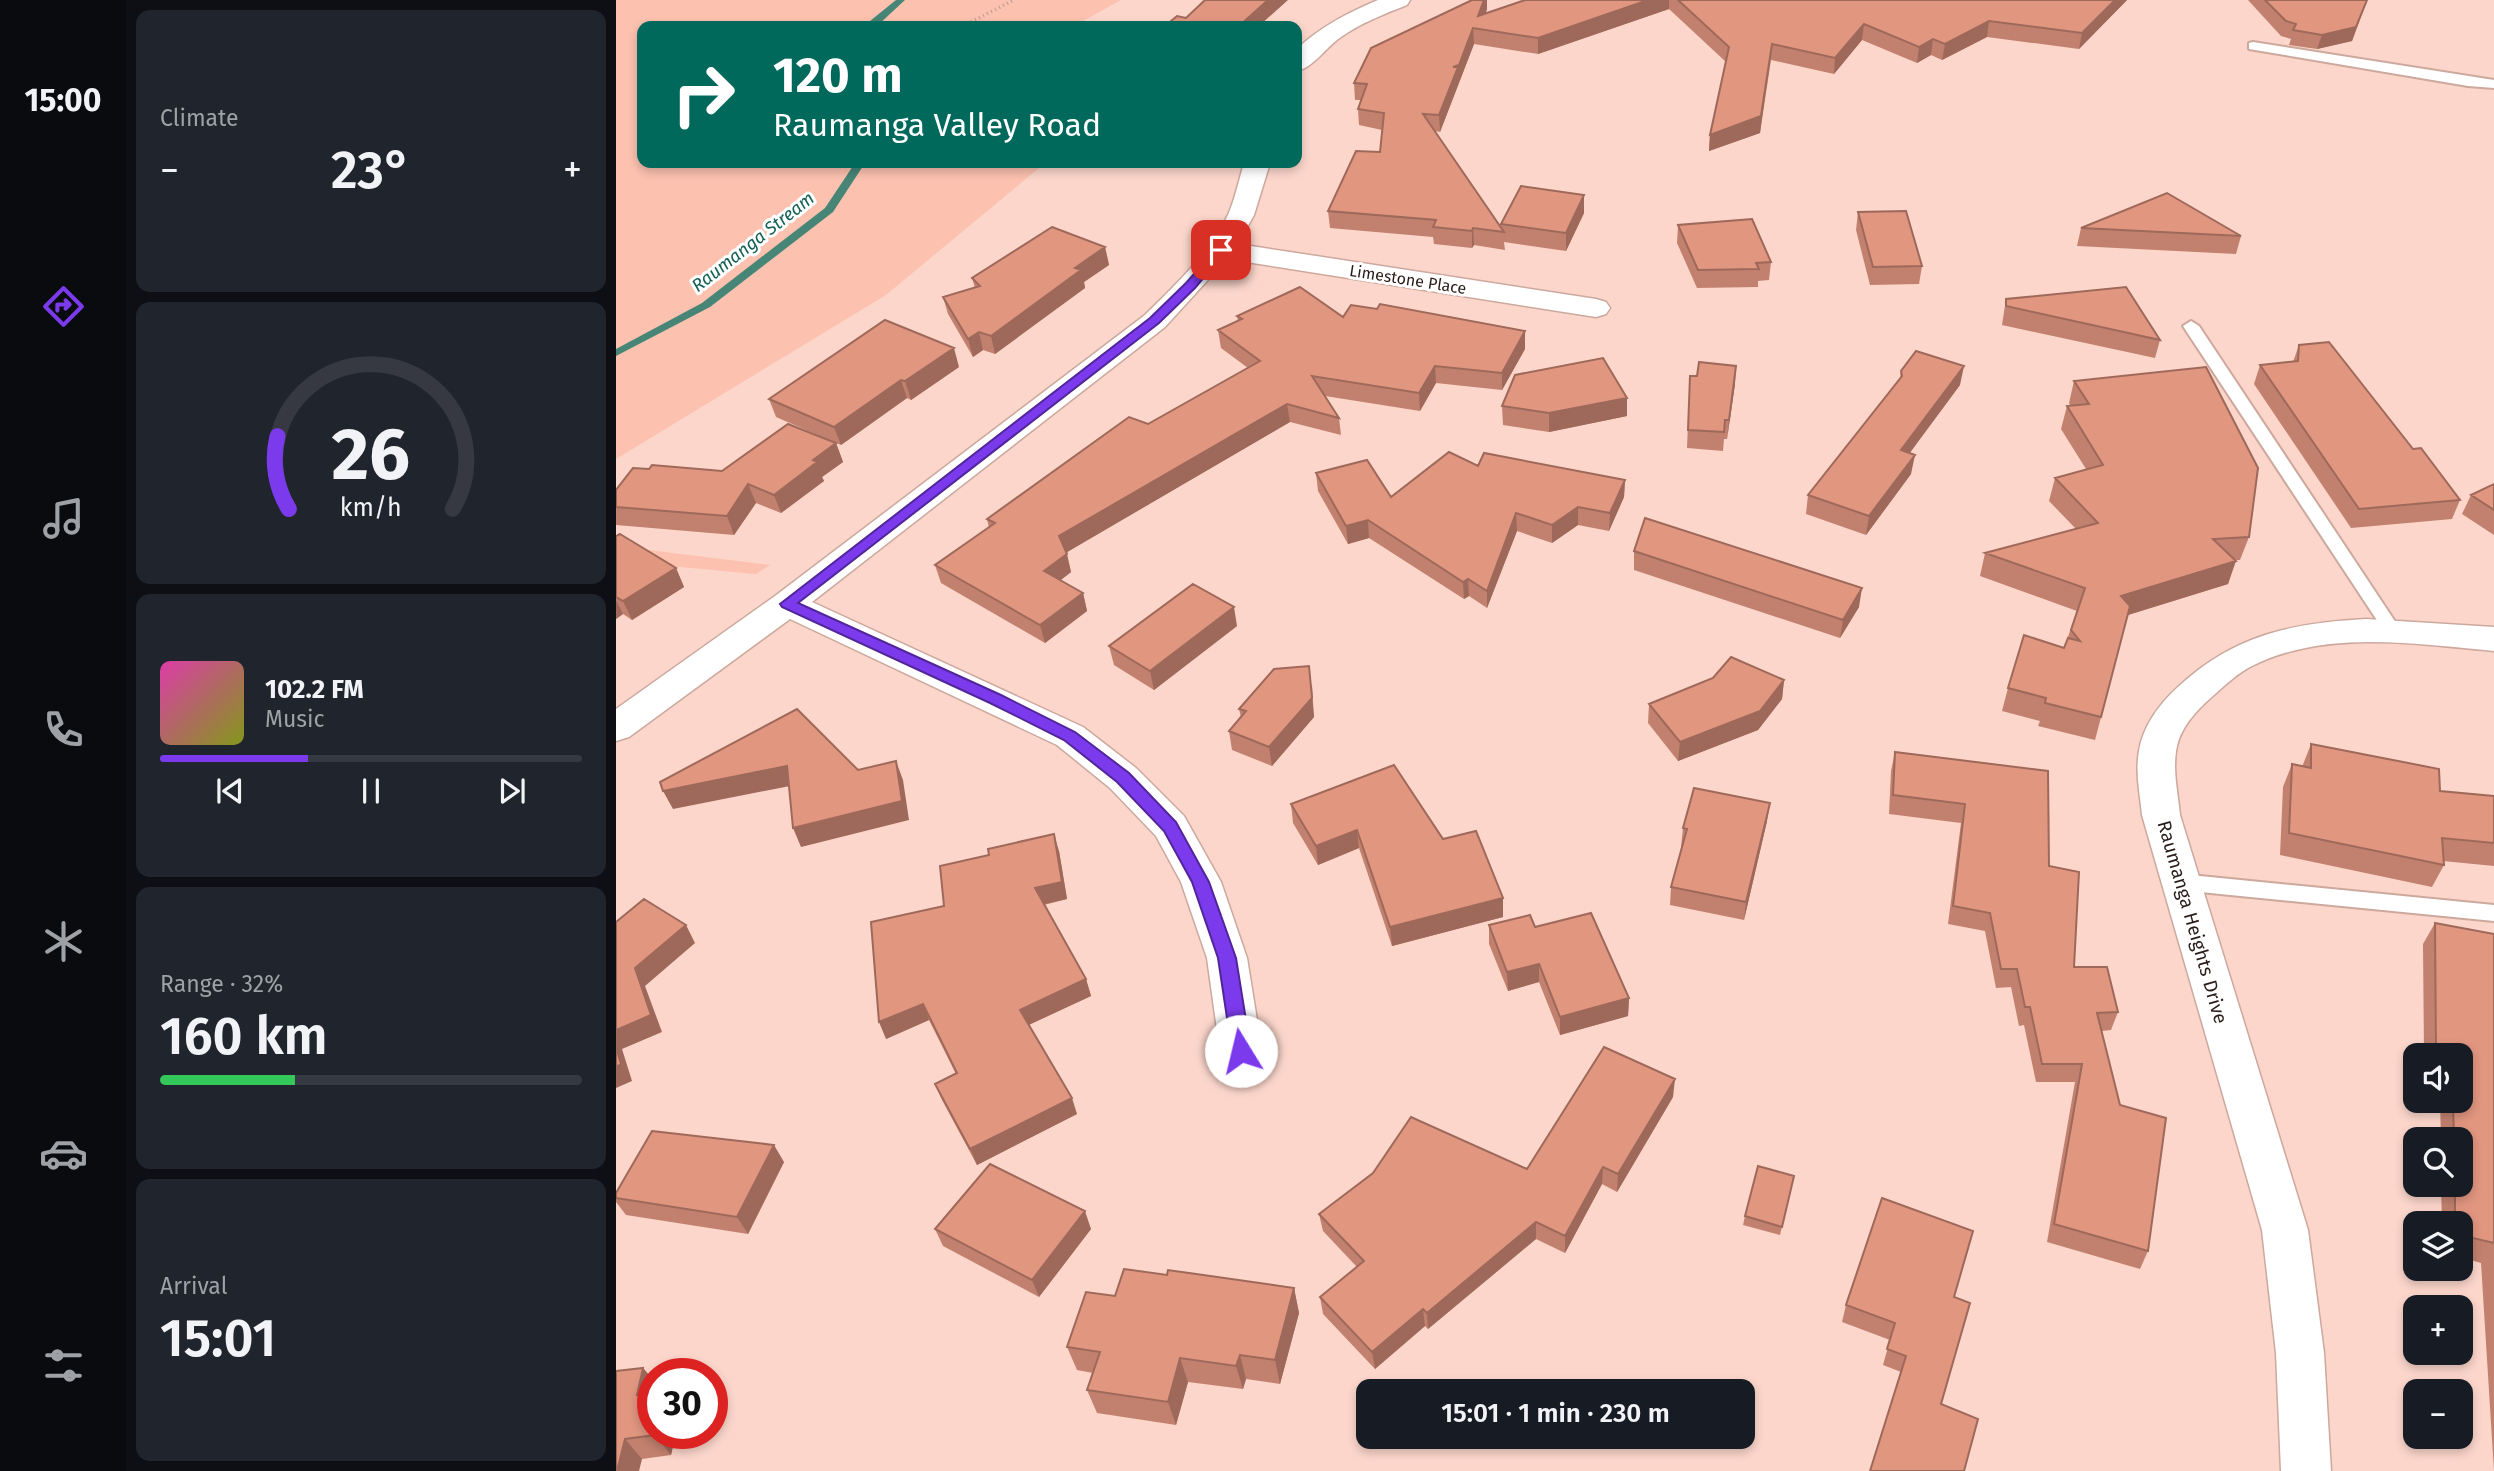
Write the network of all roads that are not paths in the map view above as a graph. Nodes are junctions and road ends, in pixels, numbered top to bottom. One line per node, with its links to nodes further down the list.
1 (1399, 0): 3 (street)
2 (2253, 46): 4 (lane)
3 (1302, 60)
4 (2494, 84)
5 (1256, 168): 6 (street)
6 (1221, 250): 7 (street, Limestone Place); 9 (street)
7 (1596, 308)
8 (2191, 326): 10 (lane)
9 (788, 604): 12 (street); 15 (street)
10 (2392, 630): 11 (street, Raumanga Heights Drive); 13 (street, Raumanga Heights Drive)
11 (2494, 639)
12 (616, 728)
13 (2180, 882): 14 (lane); 16 (street, Raumanga Heights Drive)
14 (2494, 913)
15 (1241, 1051)
16 (2306, 1471)

